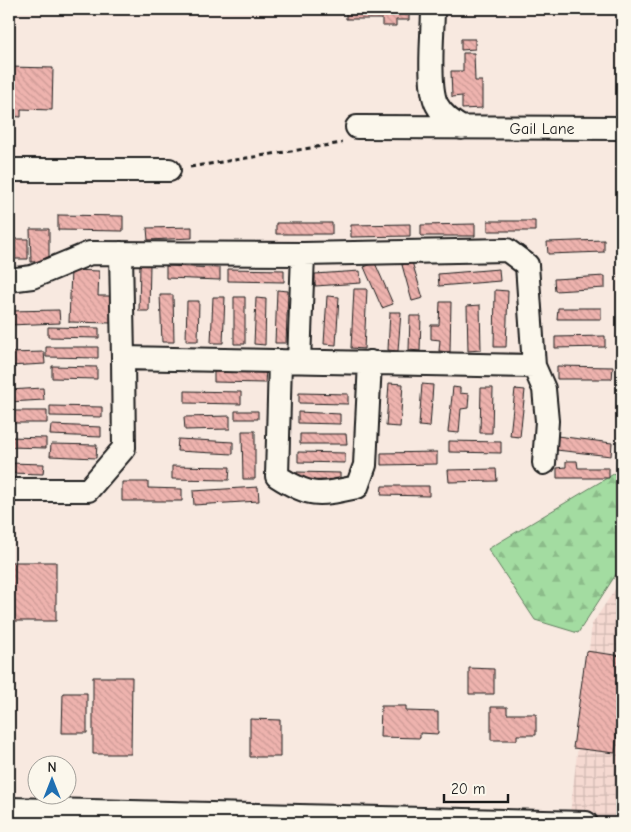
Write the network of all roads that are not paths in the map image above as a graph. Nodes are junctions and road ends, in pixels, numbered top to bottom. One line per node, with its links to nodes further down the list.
1 (433, 9): 3 (street)
2 (357, 127): 3 (street, Gail Lane)
3 (462, 128): 4 (street, Gail Lane)
4 (622, 128)
5 (9, 170): 6 (street)
6 (170, 170)
7 (121, 253): 8 (street); 9 (street); 10 (street)
8 (303, 254): 11 (street); 13 (street)
9 (9, 280)
10 (123, 358): 11 (street); 15 (street)
11 (290, 361): 12 (street); 12 (street)
12 (370, 362): 13 (street)
13 (534, 366): 14 (street)
14 (544, 463)
15 (9, 490)
16 (9, 809): 17 (street)
17 (586, 823)

